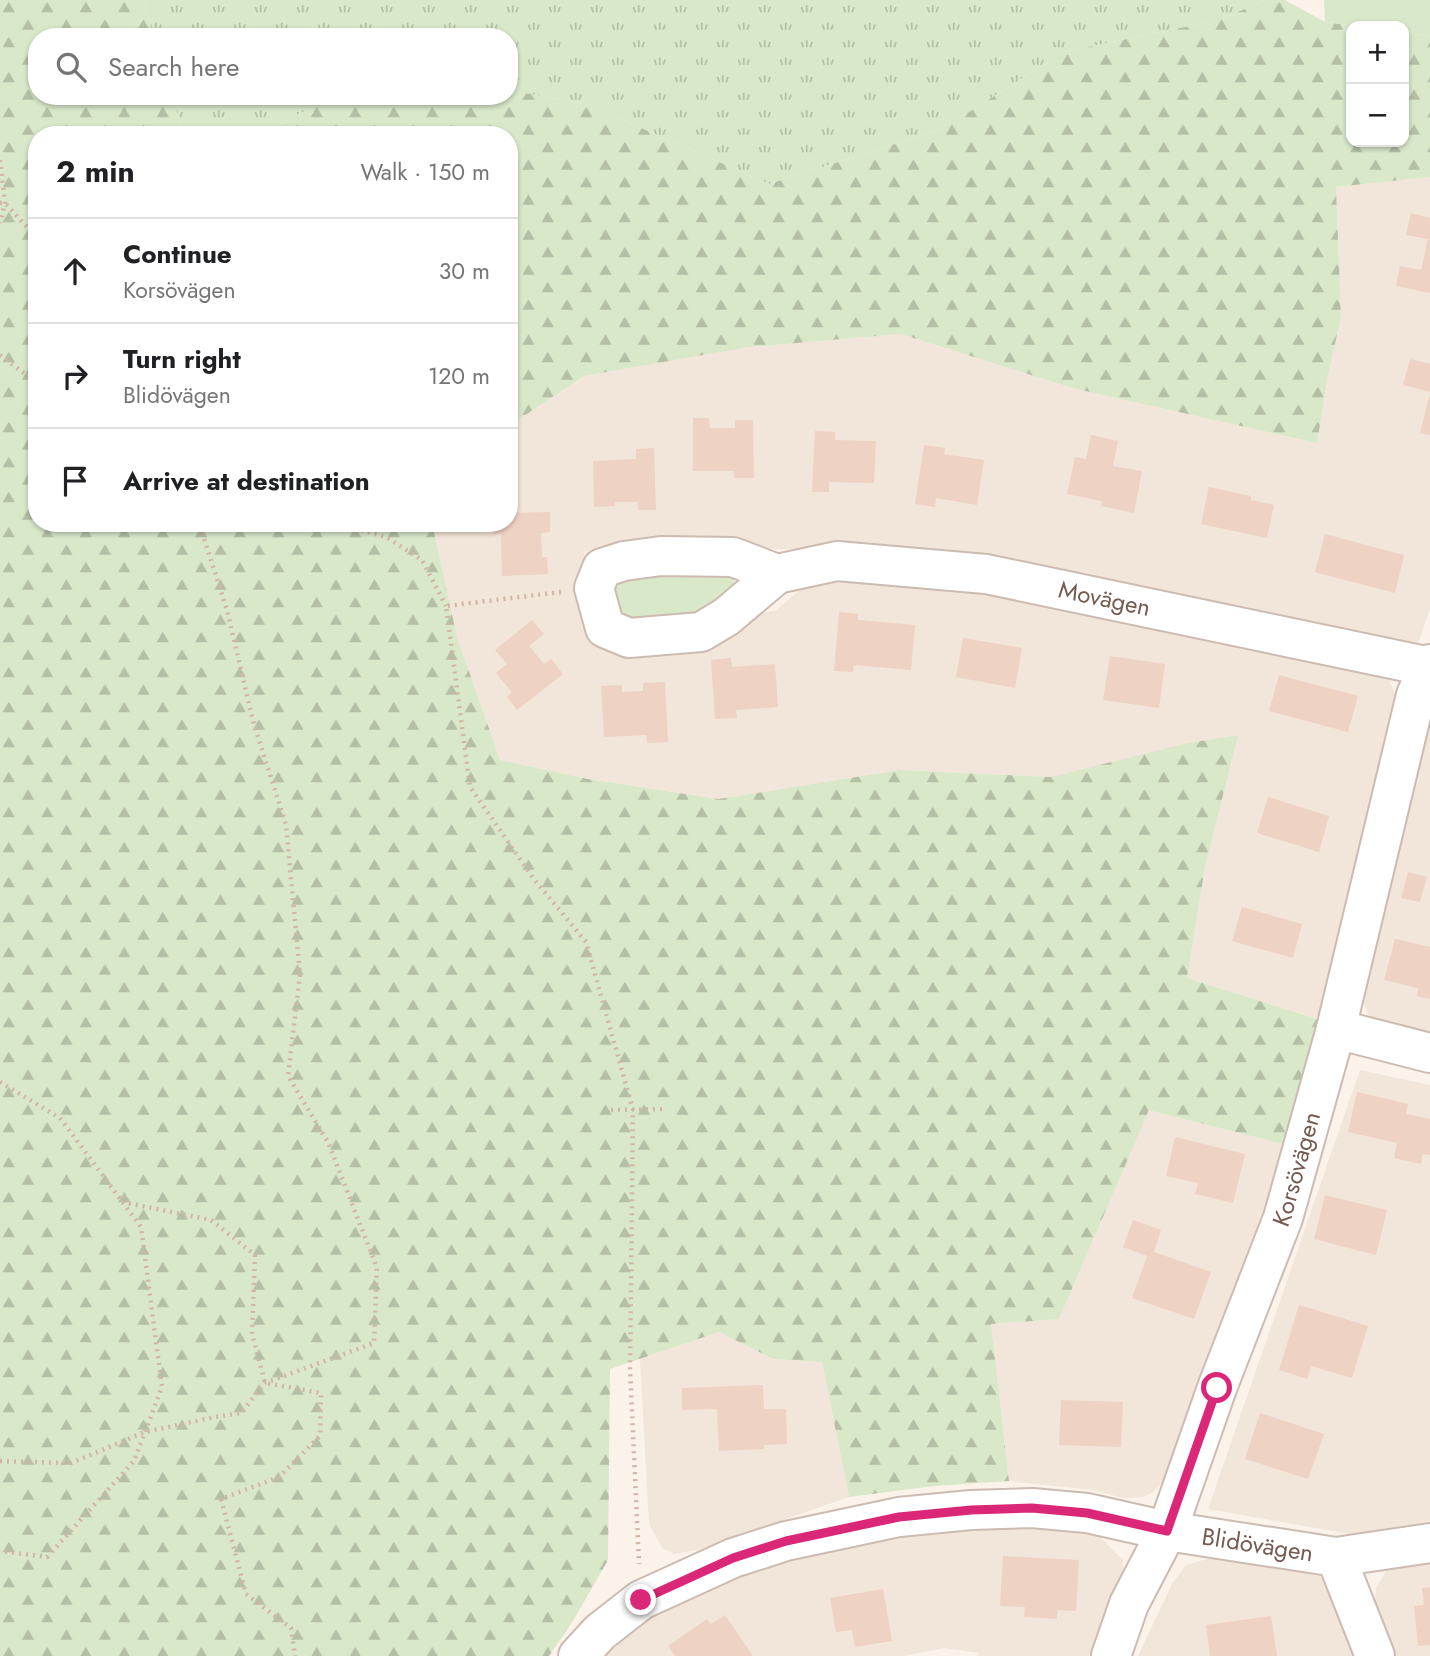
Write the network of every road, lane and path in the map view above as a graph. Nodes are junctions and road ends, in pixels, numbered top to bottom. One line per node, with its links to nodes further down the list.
1 (0, 160): 2 (path)
2 (2, 203): 3 (path); 4 (path)
3 (0, 223)
4 (28, 229)
5 (0, 355): 6 (path)
6 (28, 376)
7 (202, 532): 20 (path)
8 (367, 532): 11 (path)
9 (777, 574): 10 (street); 10 (street, Movägen); 12 (street, Movägen)
10 (594, 588): 11 (path)
11 (446, 606): 18 (path)
12 (1430, 666): 13 (street, Korsövägen)
13 (1336, 1029): 14 (street); 23 (street, Korsövägen)
14 (1430, 1053)
15 (0, 1082): 19 (path)
16 (667, 1109): 18 (path)
17 (611, 1110): 18 (path)
18 (633, 1110): 27 (path)
19 (122, 1202): 20 (path); 21 (path)
20 (265, 1383): 21 (path); 28 (path)
21 (145, 1432): 22 (path); 25 (path)
22 (0, 1461)
23 (1167, 1531): 26 (street, Blidövägen); 27 (street, Blidövägen); 30 (street, Korsövägen)
24 (1430, 1543): 26 (street, Blidövägen)
25 (0, 1551)
26 (1336, 1556): 31 (street)
27 (641, 1600): 29 (street, Blidövägen)
28 (295, 1656)
29 (578, 1656)
30 (1111, 1656)
31 (1375, 1656)

